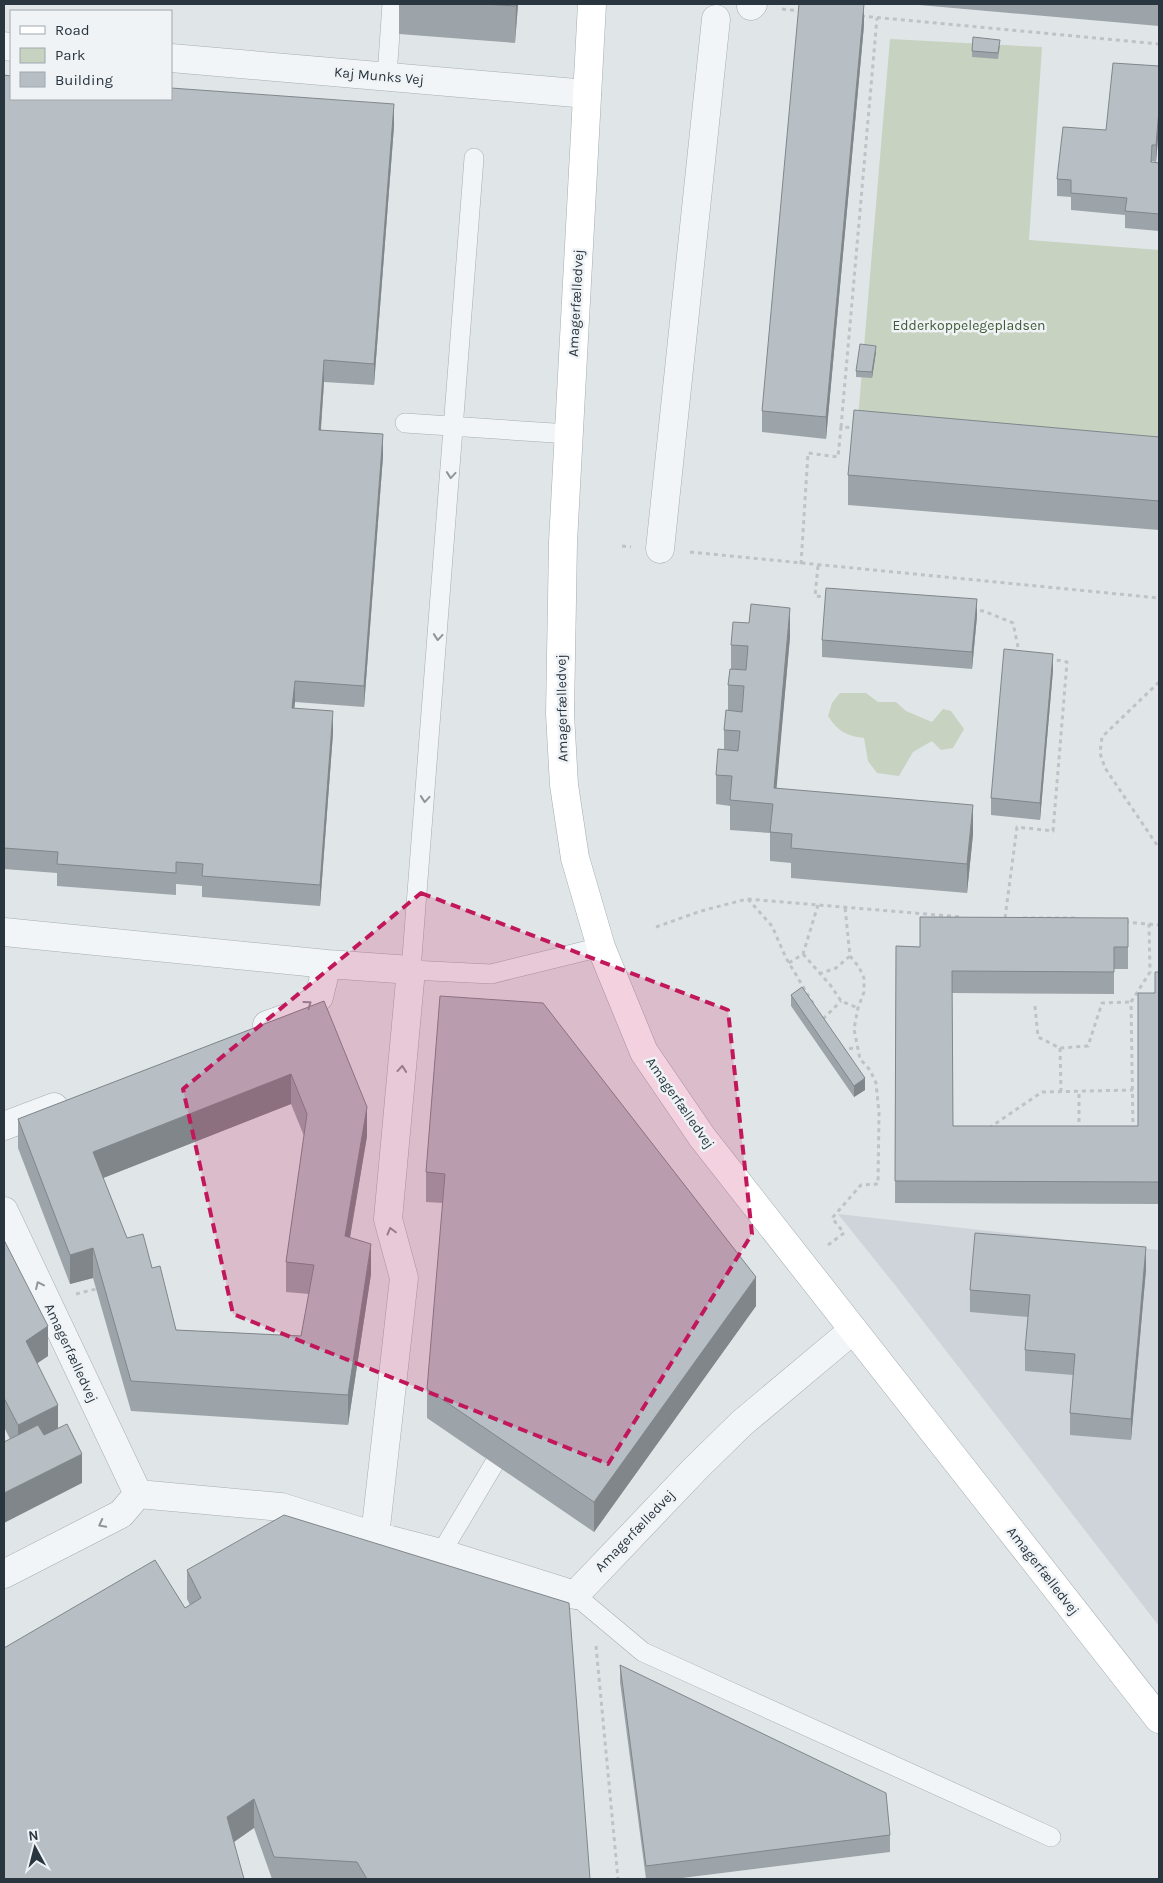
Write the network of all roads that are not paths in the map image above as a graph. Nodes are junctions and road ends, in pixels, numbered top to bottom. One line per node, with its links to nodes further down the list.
1 (392, 4): 5 (lane)
2 (592, 4): 6 (street, Amagerfælledvej)
3 (716, 19): 11 (street)
4 (172, 58): 5 (street, Kaj Munks Vej)
5 (387, 76): 6 (street, Kaj Munks Vej)
6 (587, 94): 10 (street, Amagerfælledvej)
7 (474, 158): 9 (lane)
8 (405, 423): 9 (lane)
9 (455, 427): 10 (lane); 15 (lane, one-way to 15)
10 (569, 434): 13 (street, Amagerfælledvej)
11 (660, 549)
12 (4, 932): 14 (street)
13 (601, 947): 15 (lane); 20 (street, Amagerfælledvej)
14 (327, 964): 15 (street); 16 (street, one-way to 14)
15 (411, 970): 23 (street, one-way to 15)
16 (246, 1033)
17 (78, 1098): 18 (street)
18 (4, 1126)
19 (4, 1211): 22 (street, Amagerfælledvej, one-way to 19)
20 (853, 1330): 26 (street, Amagerfælledvej); 27 (street, Amagerfælledvej)
21 (494, 1464): 24 (lane)
22 (138, 1494): 23 (street); 25 (street, one-way to 25)
23 (375, 1536): 24 (street)
24 (441, 1553): 26 (street)
25 (4, 1574)
26 (575, 1595): 28 (lane)
27 (1159, 1719)
28 (1051, 1838)

